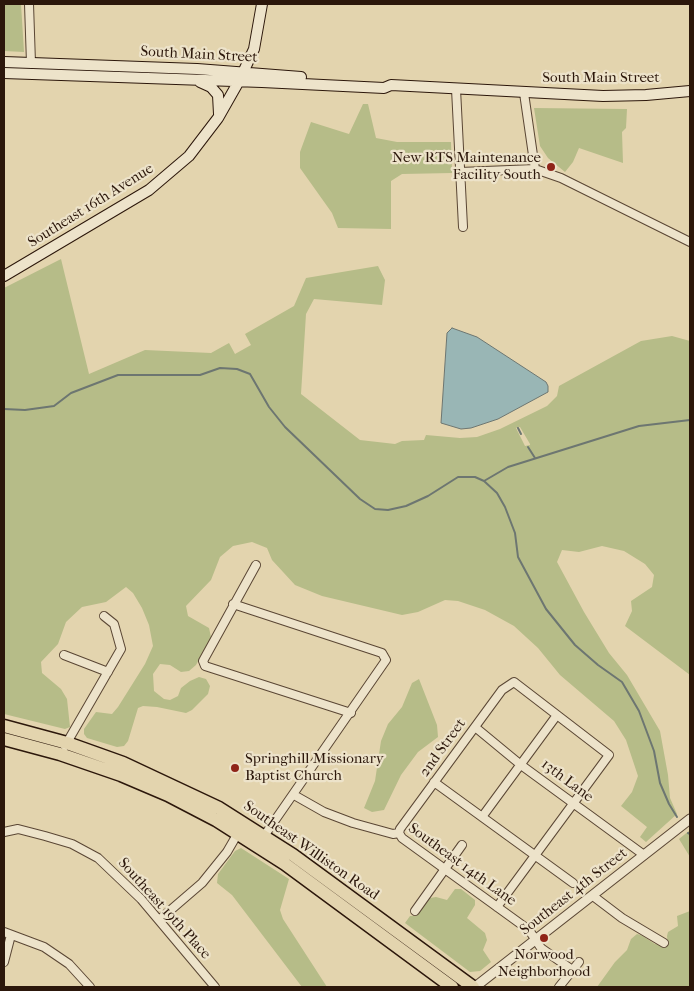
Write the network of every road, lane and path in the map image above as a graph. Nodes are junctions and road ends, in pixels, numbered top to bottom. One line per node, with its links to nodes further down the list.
1 (29, 4): 4 (street)
2 (262, 4): 8 (main road, Southeast 16th Avenue)
3 (4, 62): 4 (main road, South Main Street)
4 (31, 63): 5 (main road, South Main Street); 7 (main road)
5 (105, 65): 8 (main road, South Main Street); 9 (main road)
6 (4, 73): 7 (main road, South Main Street)
7 (30, 74): 9 (main road, South Main Street)
8 (241, 76): 10 (main road, South Main Street); 11 (main road, South Main Street); 14 (main road, Southeast 16th Avenue)
9 (102, 78): 10 (main road, South Main Street)
10 (194, 80): 14 (main road)
11 (456, 89): 13 (main road, South Main Street); 16 (street)
12 (690, 91): 13 (main road, South Main Street)
13 (524, 92): 15 (street)
14 (218, 118): 19 (main road, Southeast 16th Avenue)
15 (535, 169): 16 (street); 18 (street)
16 (460, 172): 17 (street)
17 (463, 227)
18 (690, 242)
19 (4, 276)
20 (256, 565): 21 (street)
21 (233, 604): 25 (street); 25 (street)
22 (104, 616): 24 (street)
23 (64, 655): 24 (street)
24 (108, 672): 30 (street)
25 (351, 713): 34 (street)
26 (557, 715): 28 (street, 2nd Street); 31 (street); 35 (street)
27 (4, 726): 30 (highway, Southeast Williston Road)
28 (475, 727): 31 (street, 13th Lane); 33 (street, 2nd Street)
29 (4, 739): 30 (highway, Southeast Williston Road)
30 (64, 748): 32 (highway, Southeast Williston Road)
31 (521, 765): 35 (street, 13th Lane); 36 (street)
32 (144, 778): 39 (highway, Southeast Williston Road); 41 (highway, Southeast Williston Road)
33 (434, 782): 36 (street); 40 (street, 2nd Street)
34 (294, 795): 40 (street, Southeast 14th Lane); 41 (street)
35 (573, 804): 43 (street); 44 (street, 13th Lane)
36 (482, 817): 43 (street)
37 (690, 819): 44 (street, Southeast 4th Street)
38 (4, 832): 51 (street, Southeast 19th Place)
39 (238, 833): 41 (highway, Southeast Williston Road); 51 (street)
40 (399, 834): 45 (street, Southeast 14th Lane)
41 (261, 841): 50 (highway, Southeast Williston Road)
42 (462, 845): 45 (street)
43 (535, 855): 46 (street); 48 (street)
44 (644, 855): 47 (street, Southeast 4th Street)
45 (445, 870): 48 (street, Southeast 14th Lane); 49 (street)
46 (572, 883)
47 (593, 896): 53 (street, Southeast 4th Street); 54 (street)
48 (497, 907): 53 (street, Southeast 14th Lane)
49 (414, 911)
50 (366, 916): 60 (highway, Southeast Williston Road); 61 (highway, Southeast Williston Road)
51 (159, 920): 59 (street, Southeast 19th Place)
52 (7, 933): 55 (street); 58 (street)
53 (535, 940): 57 (street, Southeast 14th Lane); 61 (street, Southeast 4th Street)
54 (664, 943)
55 (4, 962)
56 (579, 962): 57 (street)
57 (571, 970): 62 (street)
58 (90, 987)
59 (215, 987)
60 (452, 987)
61 (474, 987)
62 (558, 987)

